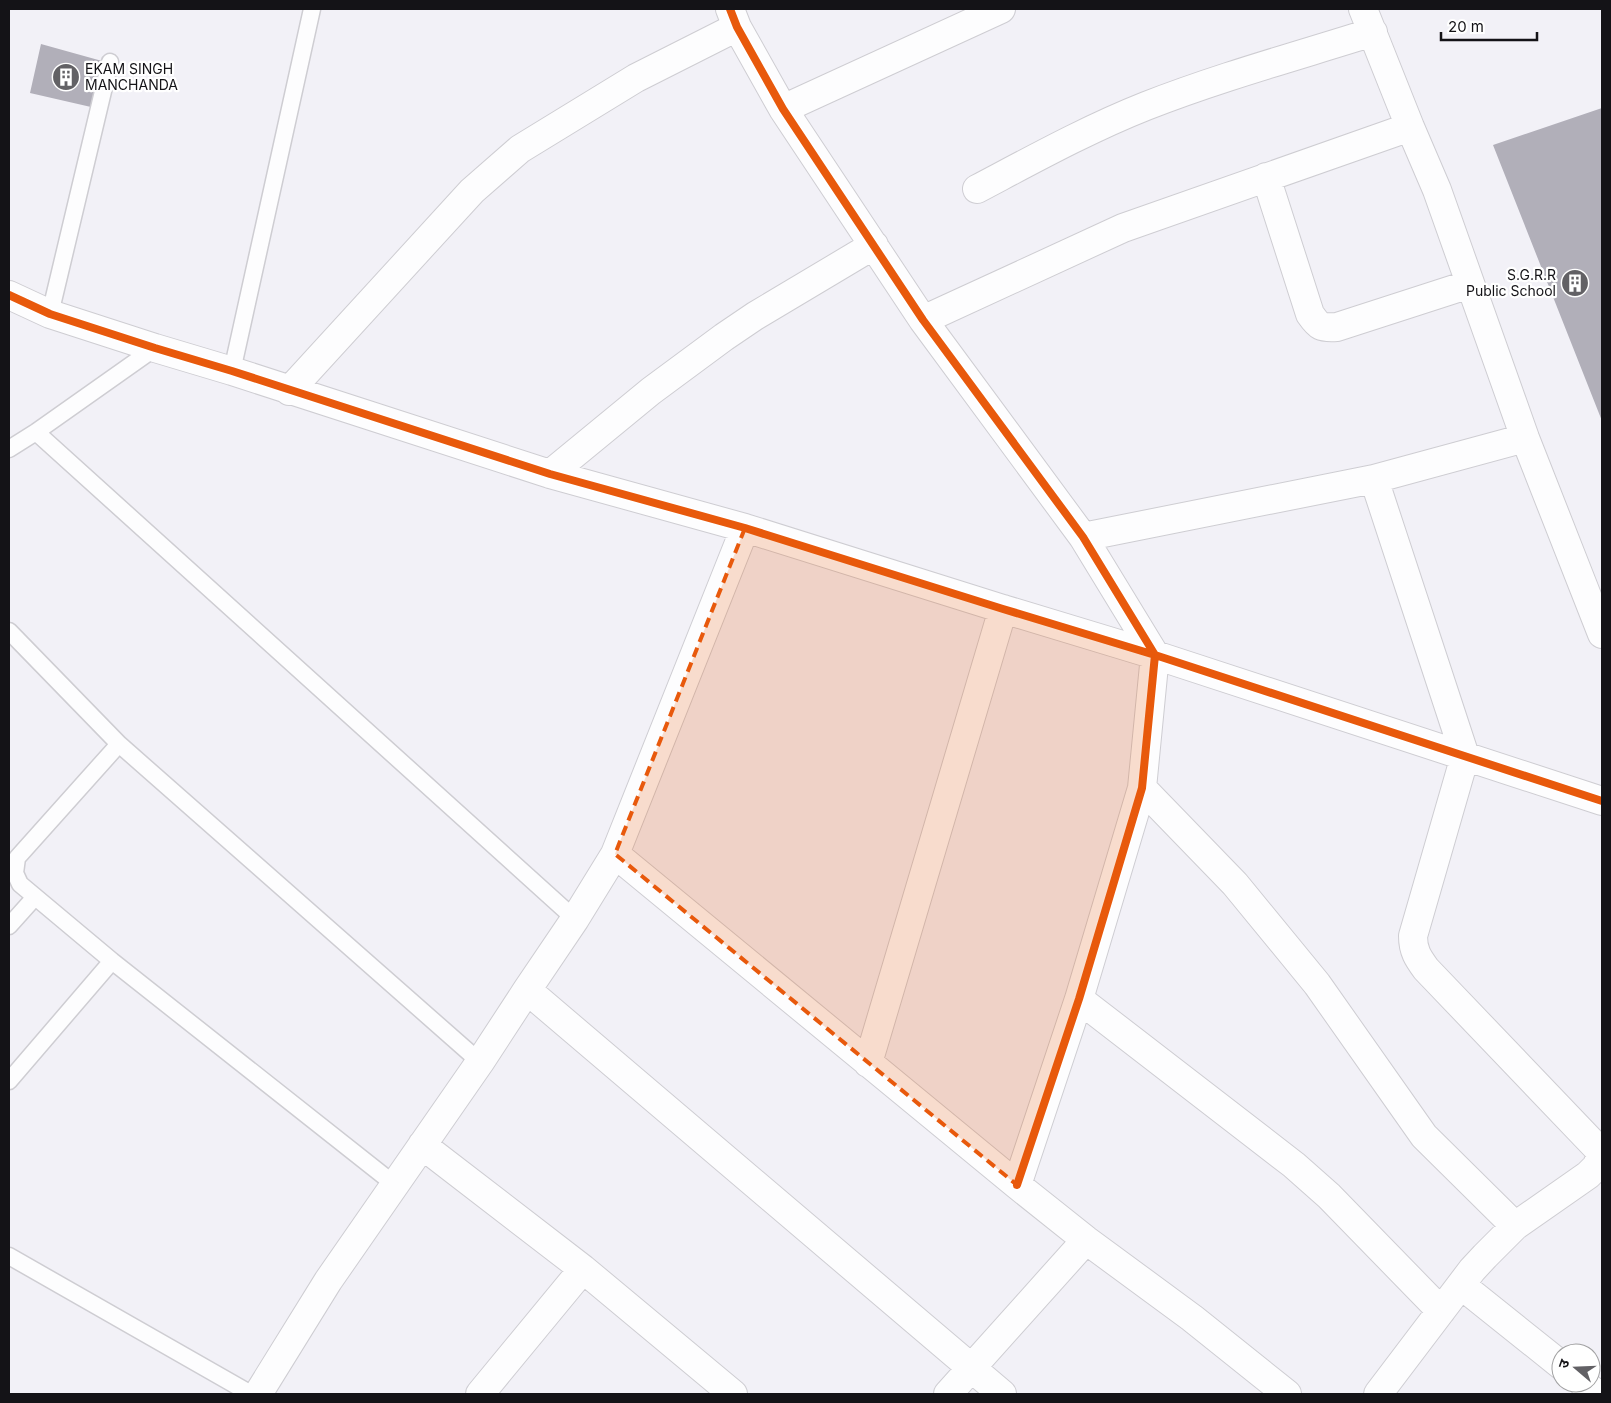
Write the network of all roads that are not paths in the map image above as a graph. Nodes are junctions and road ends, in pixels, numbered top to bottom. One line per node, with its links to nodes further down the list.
1 (312, 9): 16 (lane)
2 (1001, 9): 6 (street)
3 (734, 18): 6 (street); 17 (street)
4 (1368, 21): 7 (street); 9 (street)
5 (110, 62): 13 (lane)
6 (783, 109): 10 (street)
7 (1410, 127): 8 (street); 11 (street)
8 (1266, 177): 11 (street); 14 (street)
9 (976, 189)
10 (874, 245): 14 (street); 21 (street)
11 (1470, 284): 19 (street)
12 (9, 295): 13 (street)
13 (50, 314): 15 (street)
14 (923, 320): 24 (street)
15 (155, 348): 16 (street); 18 (lane)
16 (232, 371): 17 (street)
17 (289, 391): 21 (street)
18 (36, 432): 20 (lane); 35 (lane)
19 (1525, 438): 22 (street); 27 (street)
20 (9, 449)
21 (550, 474): 23 (street)
22 (1374, 479): 24 (street); 30 (street)
23 (745, 528): 25 (street); 33 (street)
24 (1084, 537): 28 (street)
25 (1003, 609): 28 (street); 41 (street)
26 (9, 631): 29 (lane)
27 (1602, 634)
28 (1155, 655): 30 (street); 31 (street)
29 (119, 744): 34 (lane); 40 (lane)
30 (1465, 756): 32 (street); 44 (street)
31 (1142, 788): 39 (street); 47 (street)
32 (1602, 801)
33 (615, 854): 35 (street); 41 (street)
34 (35, 897): 36 (lane); 37 (lane)
35 (575, 919): 38 (street)
36 (9, 926)
37 (112, 962): 42 (lane); 45 (lane)
38 (527, 990): 40 (street); 54 (street)
39 (1079, 999): 46 (street); 52 (street)
40 (480, 1062): 43 (street)
41 (868, 1063): 46 (street)
42 (9, 1081)
43 (422, 1145): 45 (street); 50 (street)
44 (1602, 1154): 47 (street)
45 (394, 1184): 56 (street)
46 (1017, 1185): 48 (street)
47 (1515, 1226): 51 (street)
48 (1086, 1240): 54 (street); 61 (street)
49 (9, 1256): 55 (lane)
50 (583, 1269): 57 (street); 58 (street)
51 (1461, 1285): 52 (street); 53 (street)
52 (1442, 1311): 62 (street)
53 (1551, 1357)
54 (971, 1368): 59 (street); 60 (street)
55 (251, 1394)
56 (258, 1394)
57 (480, 1394)
58 (733, 1394)
59 (948, 1394)
60 (1002, 1394)
61 (1287, 1394)
62 (1378, 1394)

